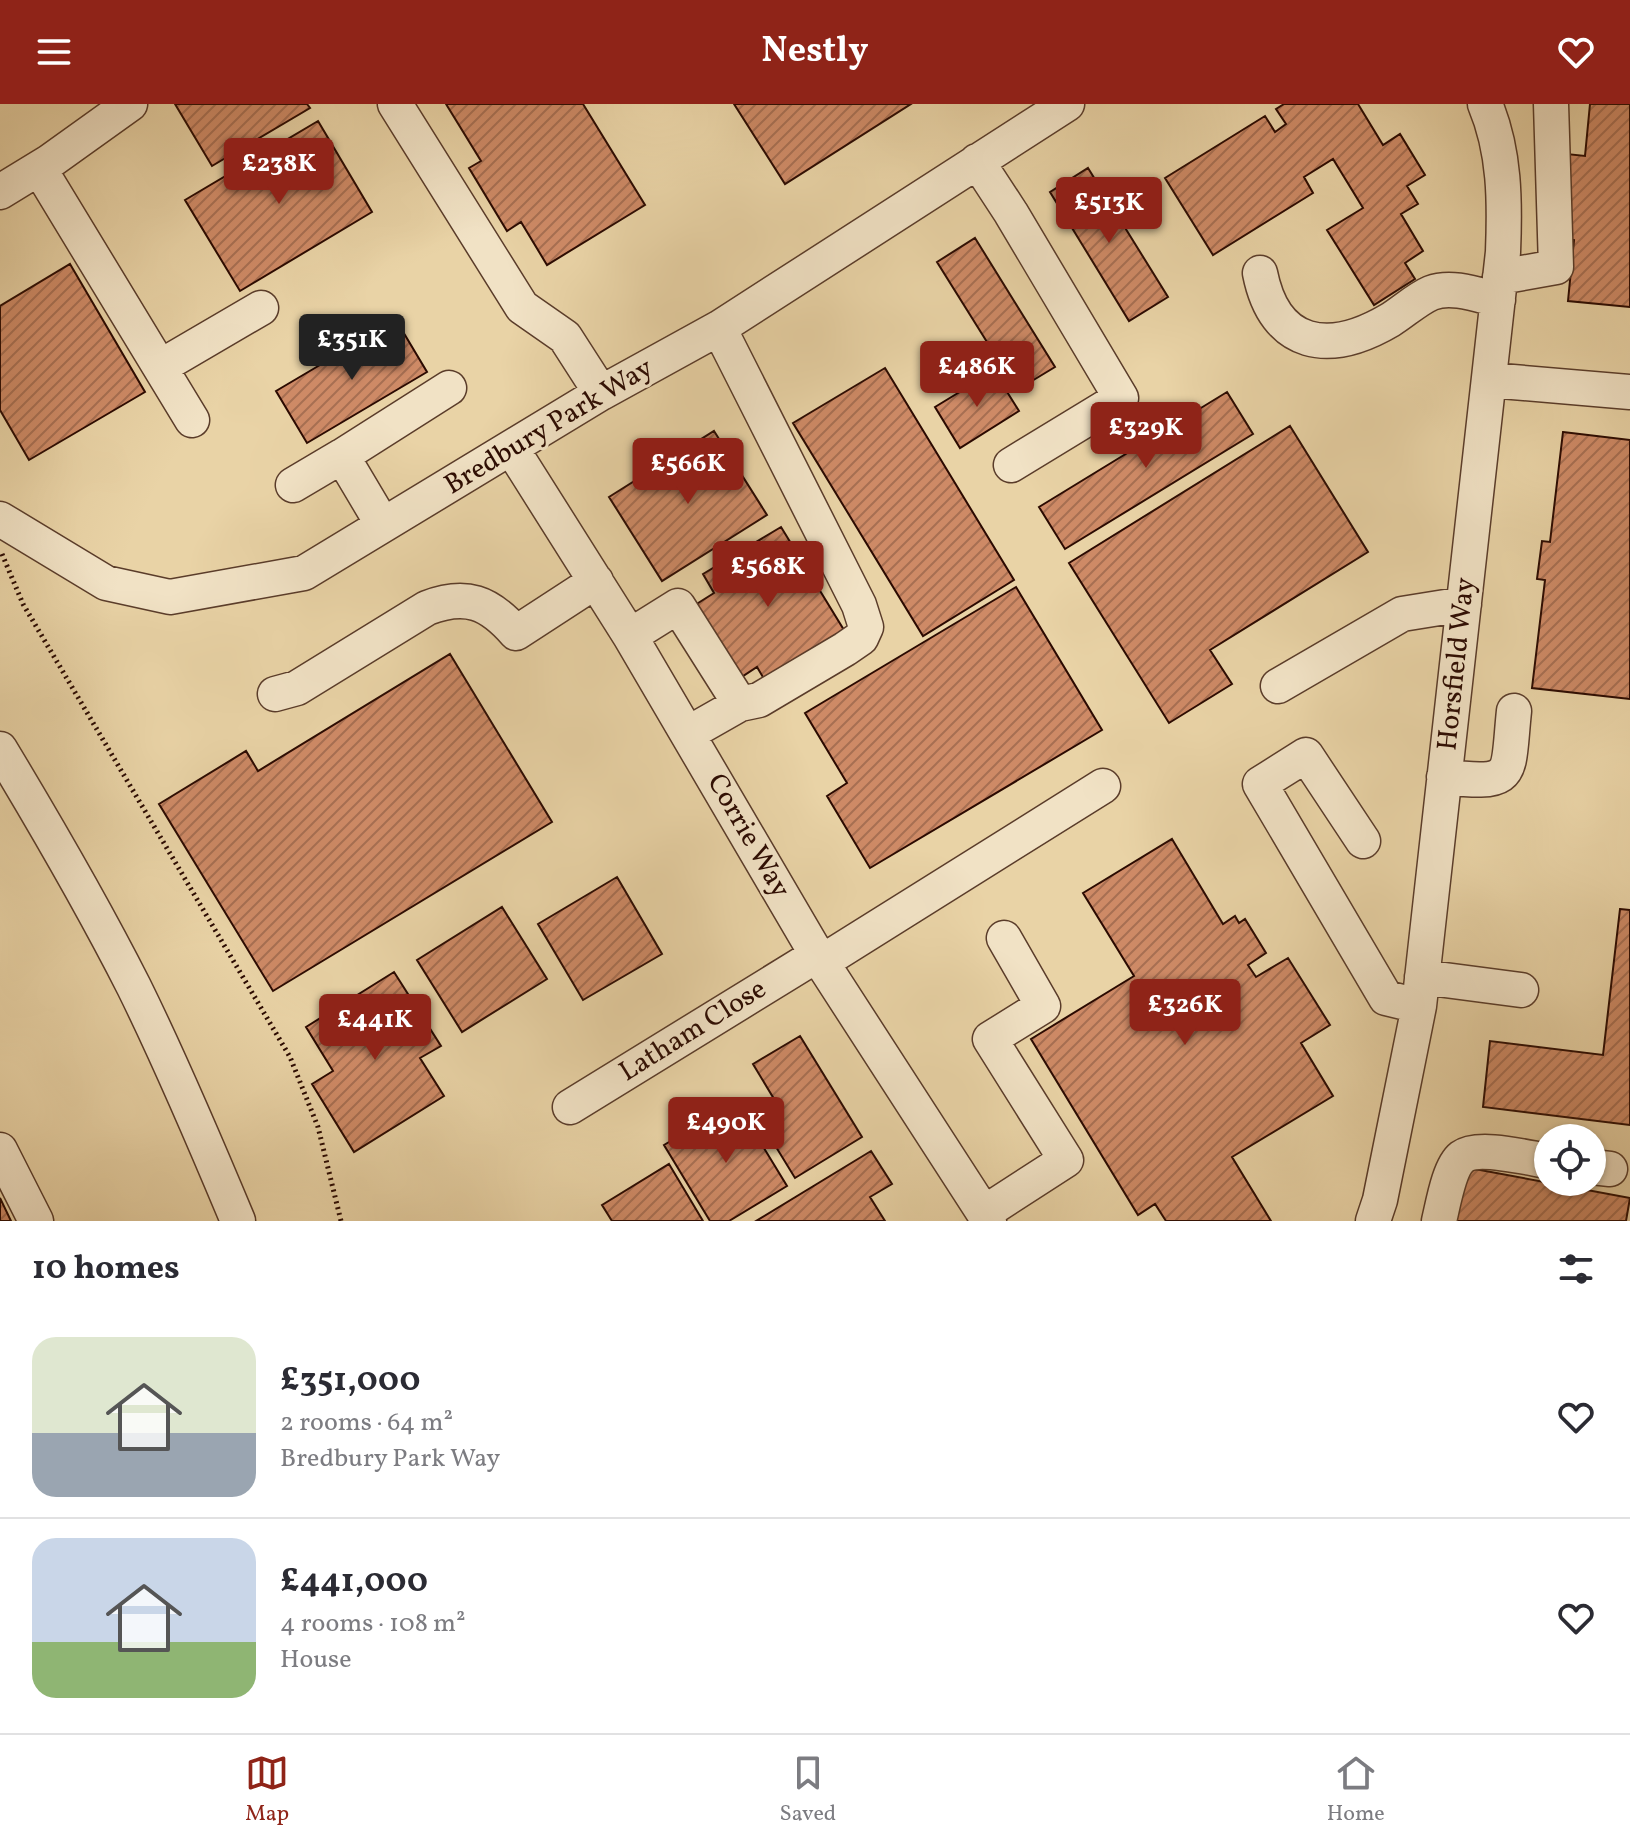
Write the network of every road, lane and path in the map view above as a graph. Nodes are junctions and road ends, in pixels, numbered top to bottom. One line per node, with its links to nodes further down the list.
1 (130, 104): 7 (street)
2 (395, 104): 17 (street)
3 (1485, 104): 10 (street, Horsfield Way)
4 (1551, 104): 10 (street)
5 (1052, 108): 6 (street, Bredbury Park Way)
6 (977, 161): 12 (street, Bredbury Park Way); 21 (street)
7 (39, 168): 8 (street); 13 (street)
8 (0, 192)
9 (1260, 273): 10 (street)
10 (1499, 288): 14 (street, Horsfield Way)
11 (261, 308): 13 (street)
12 (719, 328): 17 (street, Bredbury Park Way); 31 (street)
13 (160, 367): 18 (street)
14 (1489, 380): 16 (street); 27 (street, Horsfield Way)
15 (449, 388): 20 (street)
16 (1630, 392)
17 (601, 393): 19 (street, Bredbury Park Way)
18 (192, 420)
19 (512, 449): 24 (street, Bredbury Park Way); 26 (street, Corrie Way)
20 (342, 456): 22 (street); 24 (street)
21 (1011, 465)
22 (293, 485)
23 (0, 519): 24 (street, Bredbury Park Way)
24 (383, 525)
25 (0, 550): 48 (path)
26 (596, 581): 28 (street, Corrie Way); 30 (street)
27 (1464, 604): 29 (street); 35 (street, Horsfield Way)
28 (630, 636): 31 (street); 33 (street, Corrie Way)
29 (1278, 686)
30 (275, 694)
31 (740, 704): 33 (street)
32 (1514, 711): 35 (street)
33 (689, 733): 39 (street, Corrie Way)
34 (0, 749): 47 (street)
35 (1444, 777): 41 (street, Horsfield Way)
36 (1103, 786): 39 (street, Latham Close)
37 (1363, 841): 41 (street)
38 (1004, 938): 45 (street)
39 (819, 958): 42 (street, Latham Close); 45 (street, Corrie Way)
40 (1521, 990): 41 (street)
41 (1420, 991): 49 (street, Horsfield Way)
42 (570, 1107)
43 (0, 1150): 46 (street)
44 (1534, 1159): 50 (street)
45 (987, 1217)
46 (36, 1221)
47 (238, 1221)
48 (341, 1221)
49 (1373, 1221)
50 (1439, 1221)

